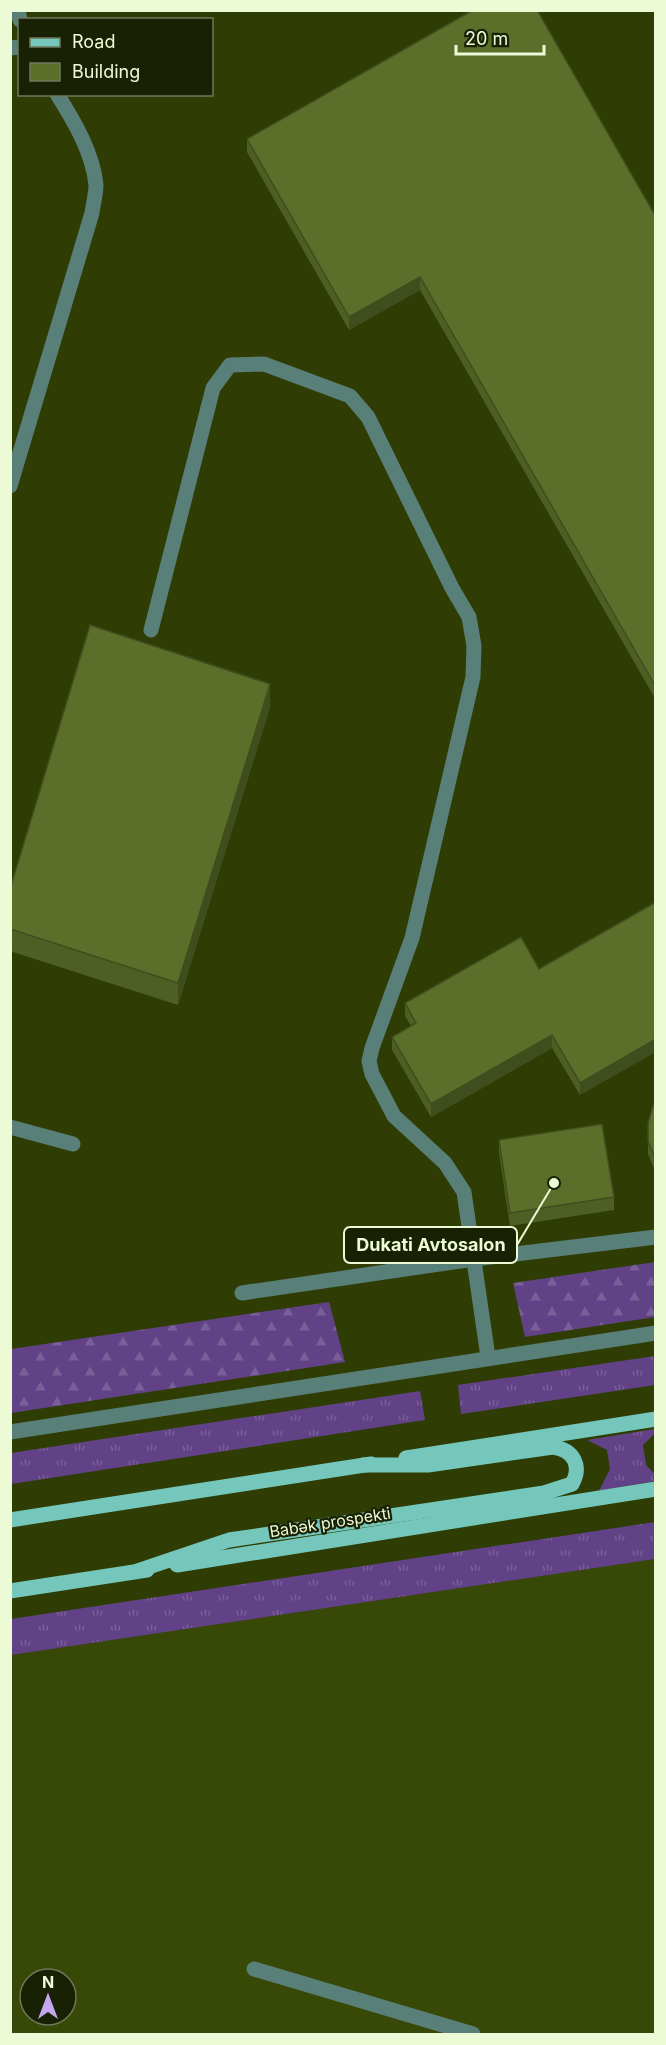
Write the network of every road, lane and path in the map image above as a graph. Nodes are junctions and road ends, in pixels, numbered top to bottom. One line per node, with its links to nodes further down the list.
1 (58, 96): 2 (lane)
2 (10, 486)
3 (151, 630): 7 (lane)
4 (10, 1127): 5 (lane)
5 (73, 1144)
6 (656, 1237): 7 (lane)
7 (474, 1259): 8 (lane); 10 (lane)
8 (242, 1293)
9 (656, 1333): 10 (lane)
10 (488, 1357): 12 (lane)
11 (656, 1419): 13 (main road)
12 (10, 1432)
13 (363, 1465): 15 (main road); 16 (main road)
14 (656, 1489): 16 (main road, Babək prospekti)
15 (10, 1520)
16 (137, 1571): 17 (main road, Babək prospekti)
17 (10, 1591)
18 (254, 1969): 19 (lane)
19 (472, 2034)

